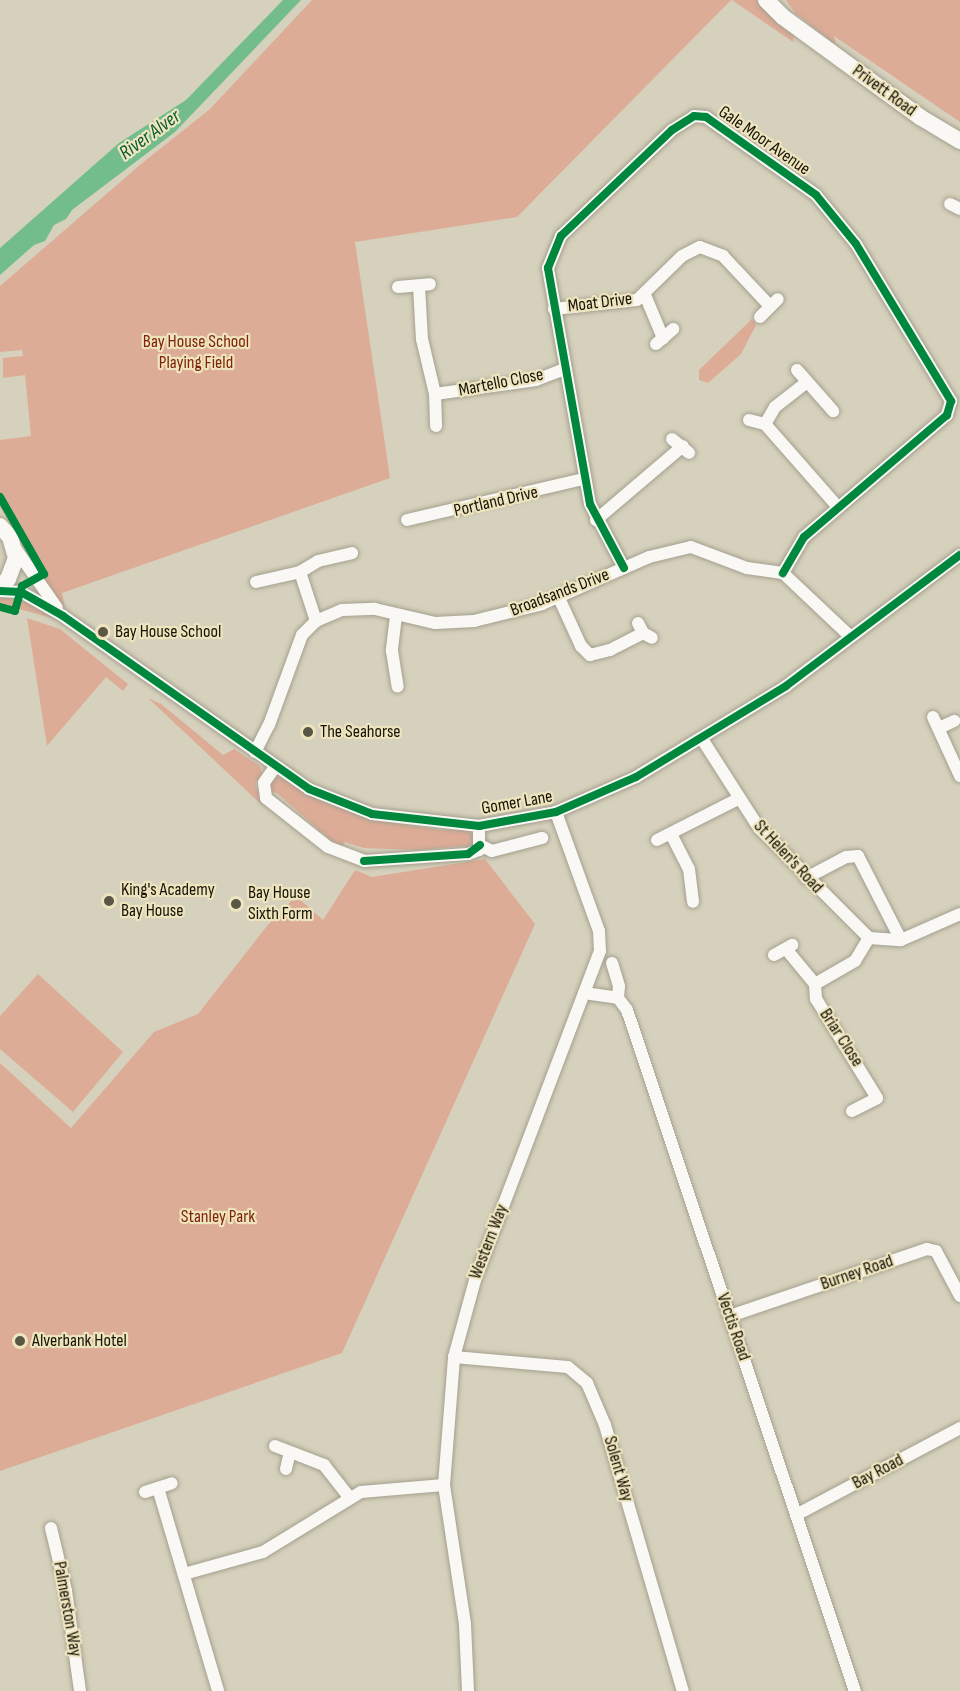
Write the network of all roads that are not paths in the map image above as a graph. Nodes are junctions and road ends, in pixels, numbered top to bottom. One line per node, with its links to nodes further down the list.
1 (766, 0): 3 (main road, Privett Road)
2 (780, 0): 3 (main road, Privett Road)
3 (810, 37): 4 (main road, Privett Road)
4 (960, 141)
5 (398, 287): 13 (street, Martello Close)
6 (645, 295): 7 (street, Moat Drive); 8 (street, Moat Drive); 9 (street, Moat Drive)
7 (554, 309): 10 (street, Gale Moor Avenue); 20 (street, Gale Moor Avenue)
8 (760, 316)
9 (674, 329)
10 (565, 369): 13 (street, Martello Close); 19 (street, Gale Moor Avenue)
11 (797, 370): 12 (street)
12 (807, 382): 14 (street); 16 (street)
13 (435, 394): 17 (street, Martello Close)
14 (833, 411)
15 (749, 420): 16 (street)
16 (765, 424): 20 (street)
17 (436, 426)
18 (682, 446): 22 (street)
19 (583, 479): 21 (street, Portland Drive); 22 (street, Gale Moor Avenue)
20 (838, 507): 29 (street, Gale Moor Avenue)
21 (407, 520)
22 (596, 520): 27 (street, Gale Moor Avenue)
23 (1, 524): 24 (main road)
24 (15, 547): 31 (main road); 33 (street)
25 (352, 553): 28 (street)
26 (960, 555): 37 (street, Gomer Lane)
27 (624, 568): 29 (street, Broadsands Drive); 32 (street, Broadsands Drive)
28 (300, 572): 30 (street); 35 (street)
29 (783, 573): 37 (street)
30 (256, 582)
31 (0, 589): 33 (street)
32 (559, 598): 34 (street, Broadsands Drive); 36 (street)
33 (63, 616): 41 (street, Gomer Lane)
34 (396, 616): 35 (street, Broadsands Drive); 38 (street)
35 (316, 621): 41 (street)
36 (644, 631)
37 (851, 637): 40 (street, Gomer Lane)
38 (398, 688)
39 (954, 721): 43 (street)
40 (702, 739): 44 (street, St Helen's Road); 45 (street, Gomer Lane)
41 (255, 752): 42 (street, Gomer Lane)
42 (275, 767): 46 (street, Gomer Lane); 50 (street)
43 (960, 776)
44 (738, 799): 47 (street); 51 (street, St Helen's Road)
45 (556, 812): 46 (street, Gomer Lane); 59 (street, Western Way)
46 (479, 826): 50 (street)
47 (671, 834): 49 (street); 52 (street)
48 (542, 837): 50 (street)
49 (657, 840)
50 (480, 845)
51 (806, 878): 54 (street, St Helen's Road); 55 (street)
52 (693, 902)
53 (960, 914): 55 (street)
54 (869, 938): 55 (street); 58 (street)
55 (901, 940)
56 (774, 955): 58 (street)
57 (612, 963): 60 (street, Vectis Road)
58 (815, 984): 61 (street, Briar Close)
59 (584, 993): 60 (street); 64 (street, Western Way)
60 (618, 998): 63 (street, Vectis Road)
61 (852, 1111)
62 (960, 1296): 63 (street, Burney Road)
63 (730, 1316): 72 (street, Vectis Road)
64 (454, 1357): 70 (street, Western Way); 78 (street, Solent Way)
65 (960, 1428): 72 (street, Bay Road)
66 (275, 1446): 67 (street)
67 (290, 1452): 68 (street); 71 (street)
68 (286, 1469)
69 (172, 1483): 74 (street)
70 (444, 1485): 71 (street); 77 (street, Western Way)
71 (350, 1497): 74 (street)
72 (796, 1515): 79 (street, Vectis Road)
73 (51, 1528): 75 (street, Palmerston Way)
74 (184, 1574): 76 (street)
75 (80, 1691)
76 (219, 1691)
77 (468, 1691)
78 (683, 1691)
79 (855, 1691)

